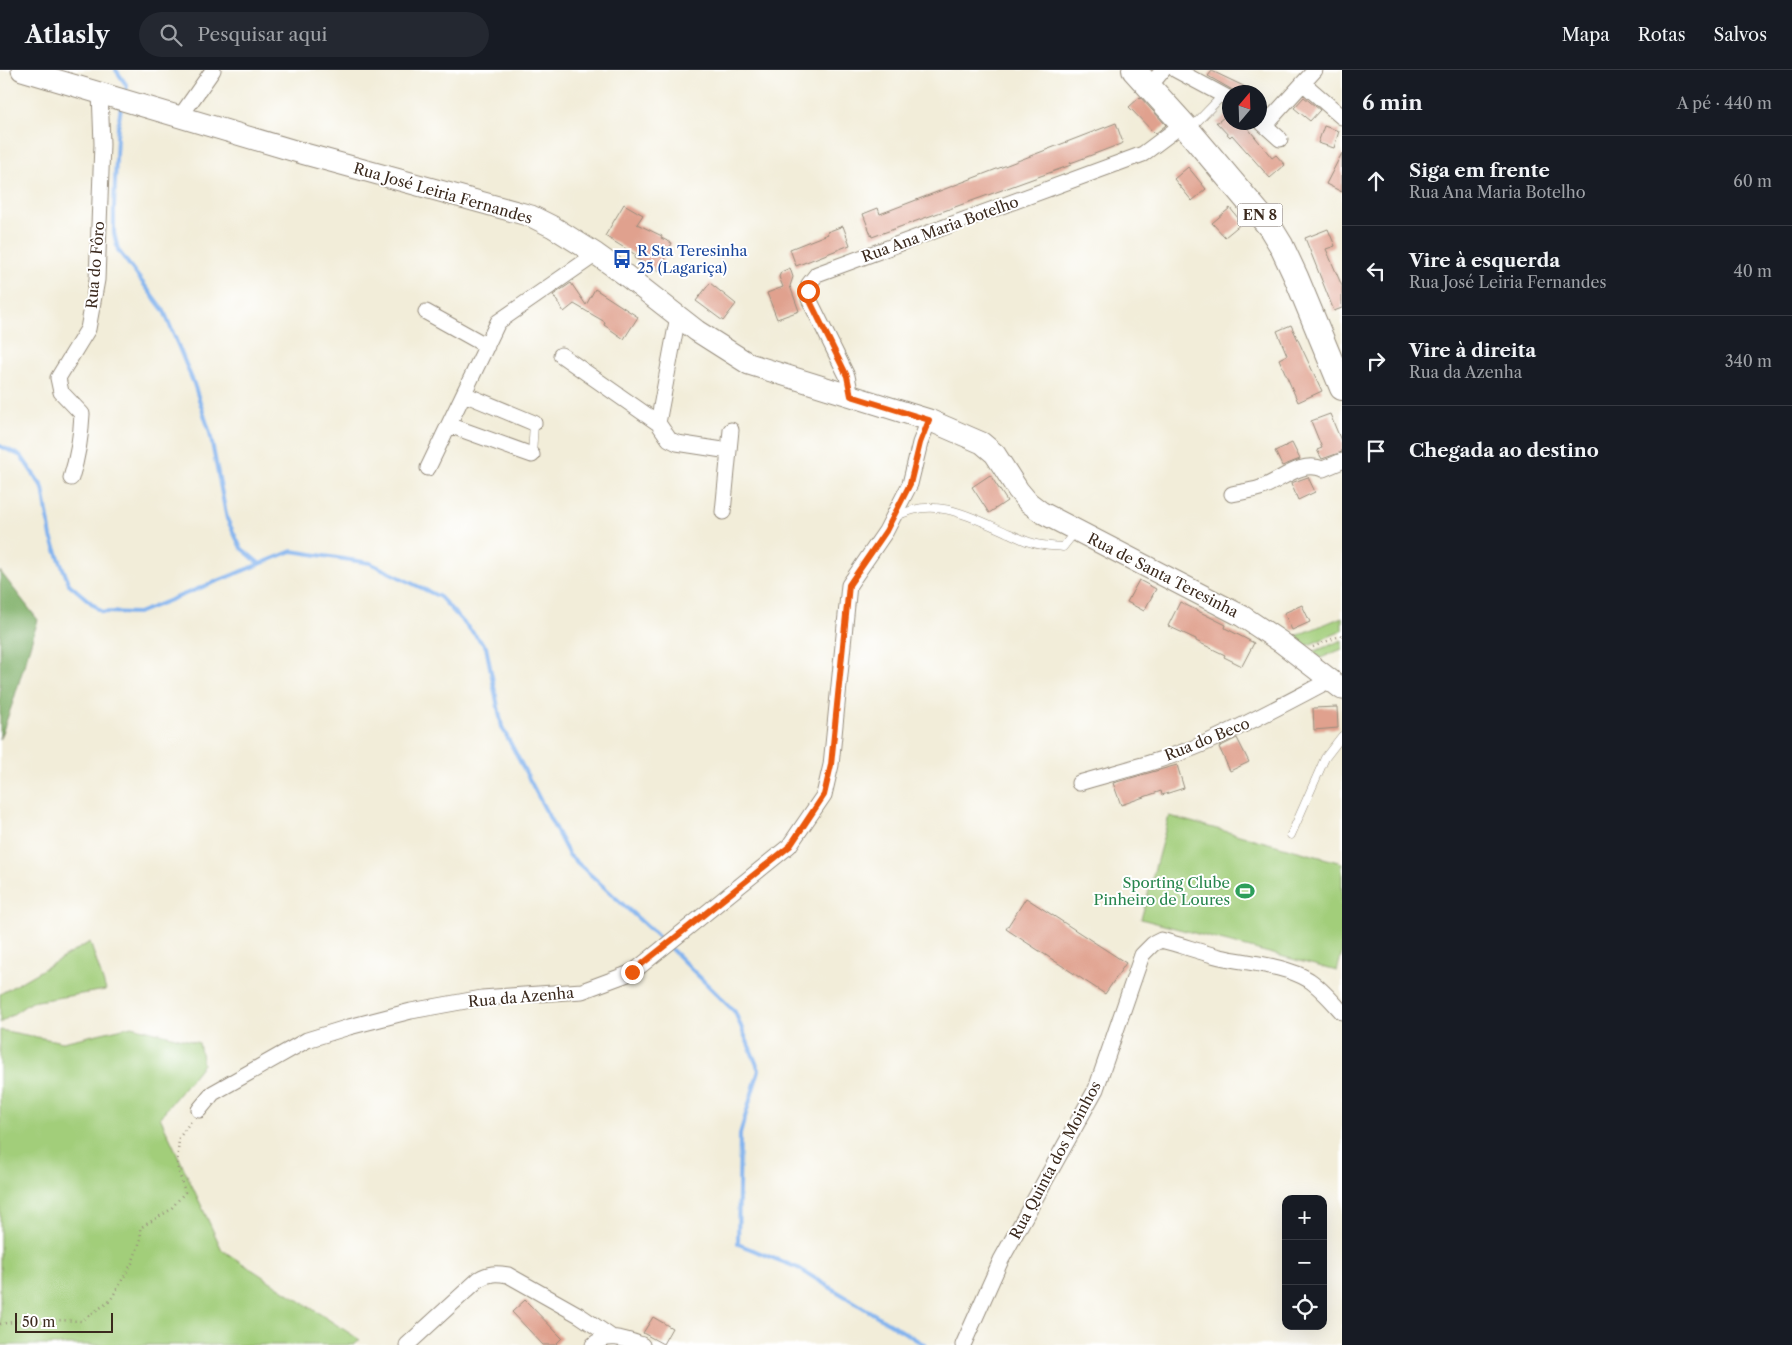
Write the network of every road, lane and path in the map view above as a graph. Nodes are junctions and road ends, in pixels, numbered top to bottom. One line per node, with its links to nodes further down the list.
1 (22, 70): 8 (main road, Rua José Leiria Fernandes)
2 (213, 70): 10 (street)
3 (1176, 70): 7 (street)
4 (1315, 70): 6 (street)
5 (1149, 76): 13 (main road, EN 8)
6 (1303, 83): 11 (street); 12 (street)
7 (1222, 95)
8 (115, 97): 10 (main road, Rua José Leiria Fernandes); 34 (street, Rua do Fôro)
9 (1222, 100): 13 (lane)
10 (180, 117): 16 (main road, Rua José Leiria Fernandes)
11 (1267, 118)
12 (1342, 118)
13 (1186, 127): 21 (main road, EN 8); 23 (street, Rua Ana Maria Botelho)
14 (1267, 127): 15 (street)
15 (1280, 139)
16 (596, 254): 18 (main road, Rua José Leiria Fernandes); 19 (street)
17 (426, 312): 19 (street)
18 (678, 316): 23 (main road, Rua José Leiria Fernandes); 26 (street)
19 (487, 346): 22 (street)
20 (561, 355): 26 (street)
21 (1342, 388)
22 (464, 394): 25 (street); 27 (street)
23 (851, 396): 24 (main road, Rua José Leiria Fernandes)
24 (929, 420): 30 (main road, Rua José Leiria Fernandes); 37 (street, Rua da Azenha)
25 (534, 422): 31 (lane)
26 (658, 423): 29 (street)
27 (449, 425): 31 (street); 33 (street)
28 (731, 430): 29 (street)
29 (729, 451): 36 (street)
30 (995, 454): 38 (main road, Rua de Santa Teresinha)
31 (532, 455)
32 (1342, 461): 35 (street)
33 (428, 468)
34 (71, 478)
35 (1232, 494)
36 (723, 512)
37 (892, 520): 38 (lane); 46 (street, Rua da Azenha)
38 (1076, 531): 40 (main road, Rua de Santa Teresinha)
39 (1342, 635): 40 (path)
40 (1297, 654): 41 (main road, Rua de Santa Teresinha)
41 (1336, 685): 43 (street, Rua do Beco)
42 (1342, 736): 44 (lane)
43 (1079, 782)
44 (1291, 835)
45 (1342, 1012): 52 (street, Rua Quinta dos Moinhos)
46 (199, 1110): 47 (path)
47 (0, 1324)
48 (610, 1336): 49 (street); 50 (street); 51 (street)
49 (407, 1345)
50 (593, 1345)
51 (642, 1345)
52 (963, 1345)

